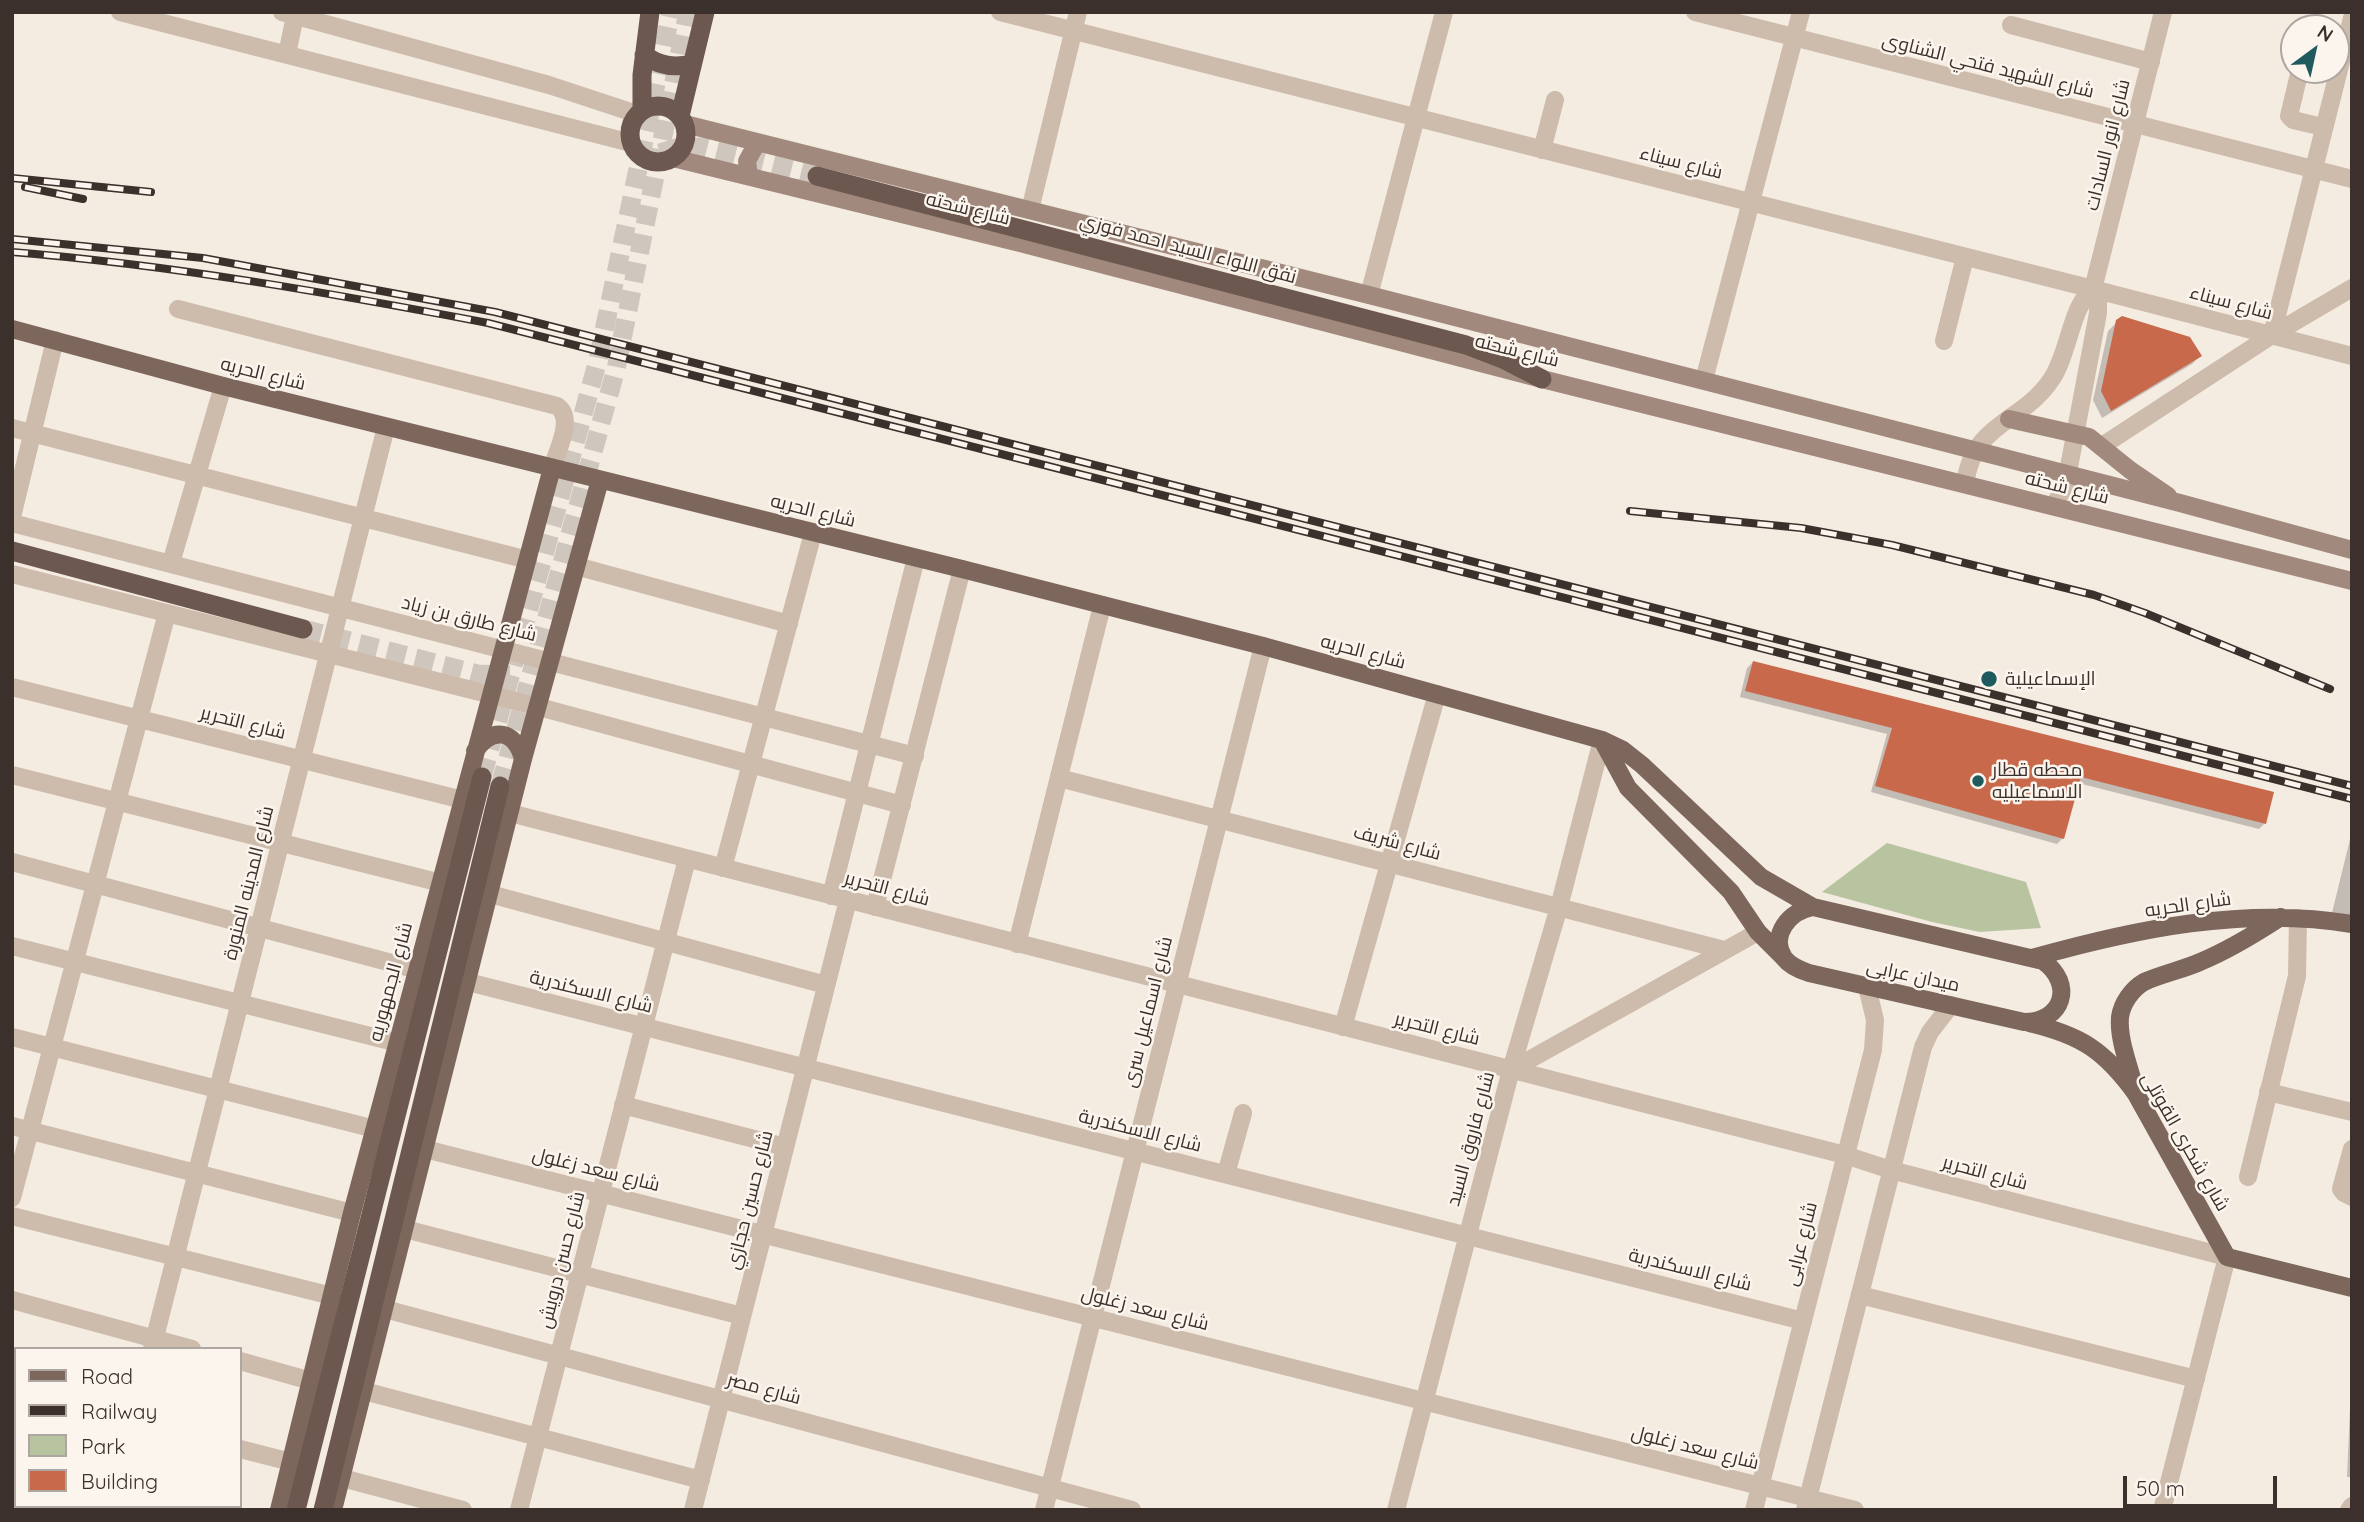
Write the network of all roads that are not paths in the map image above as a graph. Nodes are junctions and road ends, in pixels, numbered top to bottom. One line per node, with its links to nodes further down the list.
1 (120, 12): 15 (street)
2 (650, 12): 16 (highway)
3 (705, 12): 18 (highway)
4 (1000, 12): 13 (street, شارع سيناء)
5 (1078, 12): 13 (street)
6 (1444, 12): 22 (street)
7 (1695, 12): 14 (street, شارع الشهيد فتحي الشناوى)
8 (1801, 12): 14 (street)
9 (2164, 12): 17 (street, شارع انور السادات)
10 (289, 14): 15 (street); 21 (street)
11 (2352, 18): 25 (street)
12 (2011, 25): 17 (street)
13 (1073, 31): 22 (street, شارع سيناء); 35 (street)
14 (1794, 39): 24 (street, شارع الشهيد فتحي الشناوى); 34 (street)
15 (287, 54): 27 (street)
16 (644, 55): 18 (highway); 21 (highway)
17 (2151, 62): 24 (street, شارع انور السادات)
18 (692, 64): 23 (highway)
19 (2297, 84): 25 (street)
20 (1555, 100): 28 (street)
21 (640, 112): 23 (highway); 27 (highway)
22 (1416, 118): 28 (street, شارع سيناء); 39 (street)
23 (682, 120): 26 (main road, شارع شحته); 29 (highway)
24 (2135, 125): 30 (street, شارع الشهيد فتحي الشناوى); 38 (street, شارع انور السادات)
25 (2323, 127): 30 (street)
26 (757, 142): 31 (main road); 35 (main road, شارع شحته)
27 (631, 143): 29 (highway)
28 (1542, 150): 34 (street, شارع سيناء)
29 (673, 158): 31 (main road, شارع شحته)
30 (2312, 169): 33 (street, شارع الشهيد فتحي الشناوى); 42 (street)
31 (748, 176): 46 (main road, شارع شحته)
32 (817, 176): 46 (highway, نفق اللواء السيد احمد فوزي)
33 (2352, 179)
34 (1752, 203): 36 (street, شارع سيناء); 47 (street)
35 (1030, 210): 39 (main road, شارع شحته)
36 (1965, 257): 38 (street, شارع سيناء); 44 (street)
37 (2352, 288): 42 (street)
38 (2093, 289): 42 (street, شارع سيناء); 49 (street, شارع انور السادات); 53 (street, شارع انور السادات)
39 (1369, 295): 47 (main road, شارع شحته)
40 (178, 309): 56 (street)
41 (12, 329): 43 (main road, شارع الحريه)
42 (2272, 335): 45 (street, شارع سيناء); 54 (street)
43 (55, 340): 48 (main road, شارع الحريه); 52 (street)
44 (1944, 341)
45 (2352, 356)
46 (1542, 379): 60 (main road, شارع شحته)
47 (1704, 380): 55 (main road, شارع شحته)
48 (223, 386): 50 (main road, شارع الحريه); 57 (street)
49 (2008, 419): 53 (main road); 55 (street, شارع انور السادات)
50 (386, 427): 56 (main road, شارع الحريه); 64 (street, شارع المدينه المنورة)
51 (12, 428): 52 (street)
52 (33, 433): 57 (street); 63 (street)
53 (2075, 433): 54 (main road); 58 (street, شارع انور السادات)
54 (2102, 446): 61 (main road)
55 (1974, 452): 58 (main road, شارع شحته); 60 (street, شارع انور السادات)
56 (552, 468): 59 (main road, شارع الحريه); 70 (main road, شارع الجمهوريه)
57 (197, 475): 64 (street); 71 (street)
58 (2068, 475): 61 (main road, شارع شحته); 62 (street, شارع انور السادات)
59 (600, 480): 66 (main road, شارع الحريه); 72 (main road)
60 (1965, 484): 62 (main road, شارع شحته)
61 (2180, 503): 67 (main road, شارع شحته)
62 (2054, 506): 75 (main road, شارع شحته)
63 (12, 517)
64 (363, 517): 70 (street); 77 (street, شارع المدينه المنورة)
65 (12, 523): 71 (street, شارع طارق بن زياد)
66 (813, 533): 69 (main road, شارع الحريه); 79 (street)
67 (2352, 550)
68 (12, 551): 80 (highway)
69 (916, 558): 73 (main road, شارع الحريه); 92 (street, شارع حسين حجازي)
70 (527, 560): 82 (main road, شارع الجمهوريه)
71 (170, 564): 77 (street, شارع طارق بن زياد)
72 (576, 566): 79 (street); 84 (main road)
73 (962, 569): 76 (main road, شارع الحريه); 94 (street)
74 (12, 574): 78 (street)
75 (2352, 581)
76 (1102, 606): 81 (main road, شارع الحريه); 100 (street)
77 (341, 607): 82 (street, شارع طارق بن زياد); 83 (street, شارع المدينه المنورة)
78 (167, 613): 83 (street); 90 (street)
79 (789, 624): 89 (street)
80 (303, 629)
81 (1263, 646): 86 (main road, شارع الحريه); 107 (street, شارع اسماعيل سرى)
82 (503, 649): 84 (street, شارع طارق بن زياد); 87 (main road, شارع الجمهوريه)
83 (329, 654): 87 (street); 96 (street, شارع المدينه المنورة)
84 (551, 662): 88 (main road); 89 (street, شارع طارق بن زياد)
85 (12, 687): 90 (street, شارع التحرير)
86 (1437, 694): 91 (main road, شارع الحريه); 111 (street)
87 (491, 695): 88 (street); 93 (main road, شارع الجمهوريه)
88 (539, 707): 95 (main road); 97 (street)
89 (764, 716): 92 (street, شارع طارق بن زياد); 97 (street)
90 (139, 719): 96 (street, شارع التحرير); 104 (street)
91 (1602, 740): 118 (street, شارع فاروق السيد); 119 (main road, شارع الحريه); 123 (main road)
92 (869, 744): 94 (street, شارع طارق بن زياد); 102 (street, شارع حسين حجازي)
93 (475, 751): 95 (main road); 103 (main road, شارع الجمهوريه)
94 (915, 755): 105 (street)
95 (523, 759): 106 (main road)
96 (302, 760): 103 (street, شارع التحرير); 108 (street, شارع المدينه المنورة)
97 (751, 765): 102 (street); 112 (street)
98 (12, 775): 104 (street)
99 (482, 777): 200 (highway, شارع الجمهوريه)
100 (1059, 778): 107 (street, شارع شريف); 125 (street)
101 (500, 786): 201 (highway)
102 (856, 794): 105 (street); 116 (street, شارع حسين حجازي)
103 (463, 800): 114 (main road, شارع الجمهوريه)
104 (117, 801): 108 (street); 113 (street)
105 (902, 805): 117 (street)
106 (510, 813): 109 (street, شارع التحرير); 115 (main road)
107 (1219, 819): 111 (street, شارع شريف); 133 (street, شارع اسماعيل سرى)
108 (281, 843): 114 (street); 122 (street, شارع المدينه المنورة)
109 (687, 859): 112 (street, شارع التحرير); 124 (street, شارع حسن درويش)
110 (12, 862): 113 (street)
111 (1389, 863): 118 (street, شارع شريف); 140 (street)
112 (723, 868): 116 (street, شارع التحرير)
113 (96, 883): 122 (street); 130 (street)
114 (441, 883): 131 (main road, شارع الجمهوريه)
115 (490, 894): 124 (street); 132 (main road)
116 (839, 898): 117 (street, شارع التحرير); 134 (street, شارع حسين حجازي)
117 (876, 907): 125 (street, شارع التحرير)
118 (1559, 907): 127 (street, شارع شريف); 145 (street, شارع فاروق السيد)
119 (1813, 907): 128 (main road); 129 (main road)
120 (2289, 918): 121 (main road, شارع الحريه); 129 (main road, شارع الحريه); 147 (street); 148 (main road)
121 (2352, 924)
122 (259, 927): 131 (street); 136 (street, شارع المدينه المنورة)
123 (1758, 932): 127 (street); 128 (main road)
124 (665, 942): 134 (street); 139 (street, شارع حسن درويش)
125 (1017, 944): 133 (street, شارع التحرير)
126 (12, 946): 130 (street)
127 (1724, 950): 145 (street)
128 (1783, 957): 135 (main road, ميدان عرابى)
129 (2032, 958): 138 (main road)
130 (75, 961): 136 (street); 143 (street)
131 (418, 970): 142 (main road, شارع الجمهوريه)
132 (467, 982): 139 (street, شارع الاسكندرية); 155 (main road)
133 (1177, 984): 140 (street, شارع التحرير); 157 (street, شارع اسماعيل سرى)
134 (826, 985): 144 (street, شارع حسين حجازي)
135 (1867, 987): 137 (main road, ميدان عرابى); 158 (street, شارع عرابى)
136 (240, 1003): 142 (street); 146 (street, شارع المدينه المنورة)
137 (1951, 1005): 138 (main road, ميدان عرابى); 159 (street)
138 (2024, 1022): 148 (main road, شارع شكرى القوتلى)
139 (643, 1027): 144 (street, شارع الاسكندرية); 149 (street, شارع حسن درويش)
140 (1343, 1027): 145 (street, شارع التحرير)
141 (12, 1037): 143 (street)
142 (398, 1043): 153 (main road, شارع الجمهوريه)
143 (52, 1048): 146 (street); 152 (street)
144 (805, 1068): 154 (street, شارع حسين حجازي); 157 (street, شارع الاسكندرية)
145 (1511, 1070): 158 (street, شارع التحرير); 170 (street, شارع فاروق السيد)
146 (218, 1090): 153 (street); 160 (street, شارع المدينه المنورة)
147 (2268, 1093): 150 (street); 162 (street)
148 (2136, 1094): 172 (main road, شارع شكرى القوتلى)
149 (624, 1105): 154 (street); 163 (street, شارع حسن درويش)
150 (2352, 1112)
151 (1243, 1113): 161 (street)
152 (21, 1129): 160 (street); 165 (street)
153 (375, 1129): 166 (main road, شارع الجمهوريه)
154 (785, 1147): 169 (street, شارع حسين حجازي)
155 (425, 1149): 163 (street, شارع سعد زغلول); 168 (main road)
156 (2352, 1149): 164 (street)
157 (1135, 1151): 161 (street, شارع الاسكندرية); 180 (street, شارع اسماعيل سرى)
158 (1845, 1155): 159 (street, شارع التحرير); 181 (street, شارع عرابى)
159 (1891, 1170): 172 (street, شارع التحرير); 175 (street)
160 (197, 1173): 166 (street); 171 (street, شارع المدينه المنورة)
161 (1226, 1174): 170 (street, شارع الاسكندرية)
162 (2248, 1177)
163 (600, 1193): 169 (street, شارع سعد زغلول); 173 (street, شارع حسن درويش)
164 (2352, 1197)
165 (12, 1198)
166 (352, 1213): 176 (main road, شارع الجمهوريه)
167 (12, 1216): 171 (street)
168 (405, 1229): 173 (street); 178 (main road)
169 (763, 1234): 179 (street, شارع حسين حجازي); 180 (street, شارع سعد زغلول)
170 (1468, 1235): 181 (street, شارع الاسكندرية); 190 (street, شارع فاروق السيد)
171 (176, 1257): 176 (street); 182 (street, شارع المدينه المنورة)
172 (2227, 1257): 174 (main road, شارع التحرير); 186 (street)
173 (580, 1275): 179 (street); 184 (street, شارع حسن درويش)
174 (2352, 1288)
175 (1860, 1295): 186 (street); 198 (street)
176 (332, 1296): 187 (main road, شارع الجمهوريه)
177 (12, 1300): 182 (street)
178 (385, 1309): 184 (street, شارع مصر); 188 (main road)
179 (743, 1316): 189 (street, شارع حسين حجازي)
180 (1093, 1317): 190 (street, شارع سعد زغلول); 197 (street, شارع اسماعيل سرى)
181 (1803, 1321): 196 (street, شارع عرابى)
182 (154, 1344): 183 (street)
183 (177, 1347)
184 (559, 1356): 189 (street, شارع مصر); 191 (street, شارع حسن درويش)
185 (242, 1363): 187 (street)
186 (2196, 1379): 211 (street)
187 (311, 1381): 193 (main road, شارع الجمهوريه)
188 (364, 1391): 191 (street); 194 (main road)
189 (721, 1399): 195 (street, شارع حسين حجازي); 197 (street, شارع مصر)
190 (1424, 1401): 196 (street, شارع سعد زغلول); 208 (street, شارع فاروق السيد)
191 (538, 1437): 195 (street); 204 (street, شارع حسن درويش)
192 (242, 1450): 193 (street)
193 (291, 1462): 199 (main road, شارع الجمهوريه)
194 (342, 1478): 202 (main road); 203 (street)
195 (701, 1480): 205 (street, شارع حسين حجازي)
196 (1760, 1486): 198 (street, شارع سعد زغلول); 209 (street, شارع عرابى)
197 (1049, 1489): 206 (street, شارع اسماعيل سرى); 207 (street, شارع مصر)
198 (1807, 1504): 210 (street, شارع سعد زغلول)
199 (279, 1510)
200 (296, 1510)
201 (323, 1510)
202 (333, 1510)
203 (463, 1510)
204 (519, 1510)
205 (694, 1510)
206 (1044, 1510)
207 (1132, 1510)
208 (1396, 1510)
209 (1754, 1510)
210 (1855, 1510)
211 (2162, 1510)

